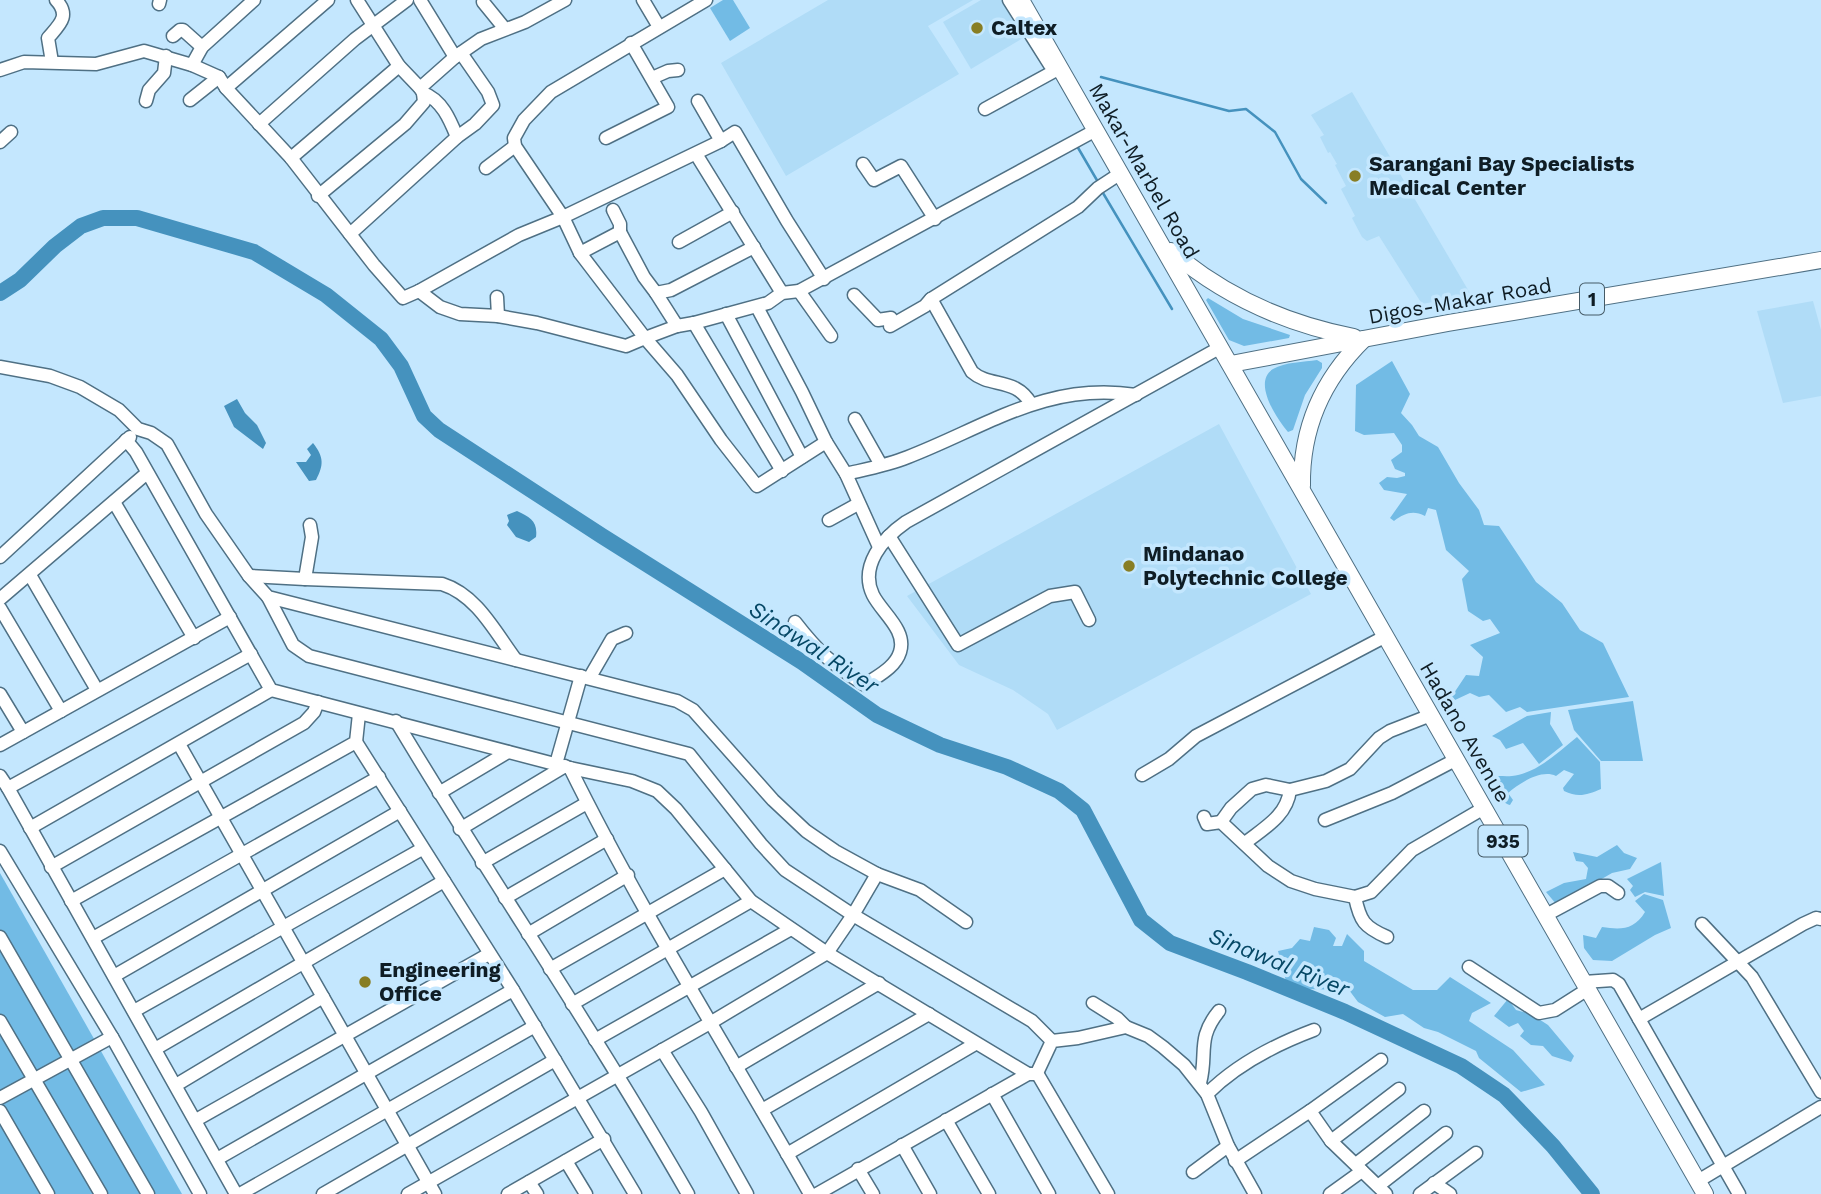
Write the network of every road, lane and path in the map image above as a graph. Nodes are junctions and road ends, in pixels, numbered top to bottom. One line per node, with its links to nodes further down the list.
1 (56, 0): 21 (street)
2 (254, 0): 18 (street)
3 (328, 0): 28 (street)
4 (357, 0): 13 (street)
5 (407, 0): 13 (street)
6 (420, 0): 19 (street)
7 (643, 0): 14 (street)
8 (706, 0): 14 (street)
9 (1009, 0): 26 (street)
10 (1021, 0): 26 (main road, Makar-Marbel Road)
11 (559, 1): 15 (street)
12 (483, 2): 15 (street)
13 (372, 26): 23 (street); 34 (street)
14 (659, 27): 17 (street)
15 (505, 29): 19 (street)
16 (173, 36): 18 (street)
17 (631, 43): 27 (street); 41 (street)
18 (202, 47): 22 (street)
19 (458, 55): 29 (street); 37 (street)
20 (166, 56): 21 (street); 22 (street); 31 (street)
21 (52, 62): 24 (street)
22 (192, 65): 28 (street)
23 (399, 66): 29 (street); 43 (street)
24 (0, 70)
25 (678, 70): 27 (street)
26 (1057, 70): 33 (street); 35 (main road, Makar-Marbel Road)
27 (652, 78): 38 (street)
28 (223, 83): 30 (street); 34 (street)
29 (422, 90): 37 (street); 47 (street)
30 (190, 100)
31 (146, 101)
32 (698, 101): 39 (street)
33 (985, 108)
34 (260, 124): 43 (street)
35 (1096, 130): 46 (main road, Makar-Marbel Road); 51 (street)
36 (11, 132): 40 (street)
37 (457, 137): 53 (street)
38 (606, 138)
39 (721, 141): 42 (street); 59 (street)
40 (0, 142)
41 (516, 146): 45 (street); 50 (street)
42 (696, 154): 49 (street); 50 (street)
43 (291, 158): 47 (street)
44 (863, 164): 51 (street)
45 (486, 168)
46 (1121, 173): 55 (main road, Makar-Marbel Road); 66 (street)
47 (318, 196): 53 (street)
48 (613, 210): 52 (street)
49 (733, 212): 54 (street); 56 (street)
50 (563, 218): 57 (street); 61 (street)
51 (935, 219): 59 (street)
52 (620, 232): 57 (street); 62 (street)
53 (351, 234): 61 (street)
54 (678, 242)
55 (1162, 244): 74 (main road); 75 (main road, Makar-Marbel Road)
56 (754, 247): 62 (street); 63 (street)
57 (580, 253): 73 (street)
58 (1821, 260): 74 (main road, Digos-Makar Road / 1)
59 (824, 279): 60 (street)
60 (799, 291): 63 (street); 72 (street)
61 (419, 292): 69 (street)
62 (656, 293): 71 (street)
63 (782, 293): 67 (street)
64 (854, 295): 66 (street)
65 (497, 297): 69 (street)
66 (931, 299): 79 (street)
67 (757, 307): 68 (street); 83 (street)
68 (726, 314): 70 (street); 84 (street)
69 (498, 316): 73 (street)
70 (694, 323): 71 (street); 86 (street)
71 (677, 326): 73 (street)
72 (831, 336)
73 (645, 338): 86 (street)
74 (1363, 339): 76 (main road, Digos-Makar Road / 1); 89 (main road)
75 (1221, 348): 76 (main road, Makar-Marbel Road); 78 (street)
76 (1231, 364): 89 (main road, Hadano Avenue / 935)
77 (0, 367): 81 (street)
78 (1136, 395): 79 (street); 94 (street)
79 (1031, 404): 85 (street)
80 (855, 419): 85 (street)
81 (138, 429): 82 (street); 98 (street)
82 (127, 440): 87 (street); 96 (street)
83 (826, 442): 84 (street); 88 (street)
84 (802, 457): 86 (street)
85 (881, 465): 88 (street)
86 (782, 471)
87 (147, 473): 90 (street); 103 (street)
88 (846, 474): 91 (street)
89 (1302, 488): 107 (main road, Hadano Avenue / 935)
90 (114, 502): 97 (street); 108 (street)
91 (858, 504): 92 (street); 95 (street)
92 (829, 520)
93 (310, 525): 99 (street)
94 (889, 536): 95 (street); 104 (street)
95 (879, 547): 105 (street)
96 (0, 556)
97 (30, 575): 101 (street); 112 (street)
98 (249, 576): 99 (street); 100 (street)
99 (304, 579): 110 (street)
100 (268, 597): 110 (street); 120 (street)
101 (0, 599)
102 (0, 608): 116 (street)
103 (230, 617): 108 (street); 109 (street)
104 (1089, 620)
105 (795, 622)
106 (626, 633): 111 (street)
107 (1386, 636): 118 (main road, Hadano Avenue / 935); 128 (street)
108 (194, 638): 112 (street)
109 (251, 654): 113 (street); 132 (street)
110 (516, 660): 111 (street)
111 (586, 677): 120 (street); 152 (street)
112 (97, 690): 116 (street)
113 (271, 690): 115 (street); 123 (street)
114 (0, 694): 121 (street)
115 (318, 702): 117 (street); 131 (street)
116 (61, 711): 121 (street)
117 (359, 714): 119 (street); 122 (street)
118 (1431, 715): 126 (main road, Hadano Avenue / 935); 133 (street)
119 (396, 721): 125 (street); 134 (street)
120 (568, 722): 127 (street); 162 (street)
121 (23, 732): 124 (street)
122 (356, 742): 130 (street); 138 (street)
123 (179, 744): 131 (street); 142 (street)
124 (0, 745)
125 (508, 752): 127 (street); 134 (street)
126 (1457, 759): 136 (main road, Hadano Avenue / 935); 140 (street)
127 (564, 766): 135 (street); 143 (street); 151 (street)
128 (1142, 775)
129 (0, 776): 132 (street)
130 (379, 777): 137 (street); 148 (street)
131 (199, 781): 138 (street); 150 (street)
132 (8, 788): 142 (street)
133 (1290, 790): 141 (street); 145 (street)
134 (439, 793): 143 (street)
135 (587, 803): 144 (street); 149 (street)
136 (1484, 808): 157 (street); 163 (main road, Hadano Avenue / 935)
137 (400, 811): 146 (street); 155 (street)
138 (220, 817): 148 (street); 159 (street)
139 (1204, 817): 141 (street)
140 (1325, 820)
141 (1221, 822): 145 (street)
142 (30, 828): 150 (street)
143 (460, 829): 149 (street)
144 (607, 839): 153 (street); 158 (street)
145 (1245, 843): 157 (street)
146 (422, 849): 154 (street); 167 (street)
147 (0, 851): 198 (street)
148 (241, 854): 155 (street); 172 (street)
149 (482, 863): 158 (street)
150 (51, 867): 159 (street)
151 (725, 869): 160 (street); 161 (street)
152 (877, 874): 162 (street); 165 (street)
153 (628, 875): 161 (street); 169 (street)
154 (444, 881): 175 (street); 177 (street)
155 (262, 892): 167 (street); 180 (street)
156 (1618, 893): 163 (street)
157 (1355, 897): 171 (street)
158 (505, 898): 169 (street)
159 (71, 901): 172 (street)
160 (751, 901): 168 (street); 173 (street)
161 (648, 912): 173 (street); 179 (street)
162 (853, 915): 174 (street); 200 (street)
163 (1546, 915): 182 (main road, Hadano Avenue / 935)
164 (1820, 916): 176 (street)
165 (966, 922)
166 (1702, 924): 176 (street)
167 (282, 927): 177 (street); 188 (street)
168 (791, 929): 174 (street); 183 (street)
169 (528, 934): 179 (street)
170 (0, 937): 204 (street)
171 (1387, 937)
172 (93, 938): 180 (street)
173 (668, 949): 183 (street); 187 (street)
174 (827, 953): 181 (street); 193 (street)
175 (489, 954): 184 (street); 197 (street)
176 (1738, 961): 191 (street); 215 (street)
177 (303, 964): 185 (street); 202 (street)
178 (1469, 967): 182 (street)
179 (550, 969): 187 (street)
180 (114, 976): 188 (street)
181 (879, 984): 190 (street); 207 (street)
182 (1586, 986): 191 (street); 245 (main road, Hadano Avenue / 935)
183 (690, 987): 193 (street); 199 (street)
184 (513, 990): 194 (street); 208 (street)
185 (323, 997): 197 (street); 212 (street)
186 (1093, 1003): 195 (street)
187 (572, 1004): 199 (street)
188 (134, 1011): 202 (street)
189 (1219, 1011): 213 (street)
190 (929, 1014): 201 (street); 221 (street)
191 (1639, 1019): 238 (street)
192 (0, 1021): 211 (street)
193 (710, 1023): 203 (street); 207 (street)
194 (535, 1026): 205 (street); 220 (street)
195 (1126, 1027): 200 (street); 213 (street)
196 (1314, 1030): 213 (street)
197 (345, 1035): 208 (street); 225 (street)
198 (112, 1037): 204 (street); 250 (street)
199 (595, 1040): 210 (street)
200 (1052, 1041): 209 (street)
201 (975, 1044): 209 (street); 234 (street)
202 (155, 1049): 212 (street)
203 (662, 1050): 210 (street); 260 (street)
204 (70, 1059): 211 (street); 249 (street)
205 (555, 1060): 218 (street); 230 (street)
206 (1381, 1060): 223 (street)
207 (736, 1067): 221 (street)
208 (367, 1073): 220 (street); 235 (street)
209 (1033, 1074): 216 (street); 267 (street)
210 (618, 1076): 218 (street); 259 (street)
211 (34, 1079): 217 (street); 248 (street)
212 (176, 1085): 225 (street)
213 (1203, 1088): 232 (street)
214 (1399, 1089): 229 (street)
215 (1821, 1092)
216 (992, 1094): 226 (street); 266 (street)
217 (0, 1098)
218 (576, 1098): 228 (street); 242 (street)
219 (1821, 1107): 238 (street)
220 (388, 1108): 230 (street); 251 (street)
221 (762, 1110): 234 (street)
222 (0, 1111): 247 (street)
223 (1310, 1111): 229 (street); 237 (street)
224 (1424, 1111): 239 (street)
225 (196, 1120): 235 (street)
226 (946, 1120): 231 (street); 265 (street)
227 (1446, 1133): 246 (street)
228 (604, 1139): 236 (street); 258 (street)
229 (1331, 1141): 239 (street)
230 (408, 1145): 242 (street); 252 (street)
231 (902, 1145): 240 (street); 264 (street)
232 (1227, 1146): 237 (street); 241 (street)
233 (1476, 1153): 244 (street)
234 (788, 1154): 261 (street)
235 (218, 1159): 251 (street)
236 (566, 1161): 243 (street); 257 (street)
237 (1235, 1161): 268 (street)
238 (1724, 1166): 245 (street); 272 (street)
239 (1359, 1168): 246 (street); 269 (street)
240 (859, 1169): 262 (street); 263 (street)
241 (1193, 1172)
242 (428, 1182): 253 (street); 254 (street)
243 (529, 1182): 255 (street); 256 (street)
244 (1434, 1183): 270 (street); 271 (street)
245 (1702, 1187)
246 (1382, 1190)
247 (48, 1194)
248 (101, 1194)
249 (148, 1194)
250 (200, 1194)
251 (238, 1194)
252 (323, 1194)
253 (408, 1194)
254 (435, 1194)
255 (508, 1194)
256 (537, 1194)
257 (586, 1194)
258 (635, 1194)
259 (688, 1194)
260 (747, 1194)
261 (810, 1194)
262 (817, 1194)
263 (873, 1194)
264 (930, 1194)
265 (989, 1194)
266 (1049, 1194)
267 (1108, 1194)
268 (1255, 1194)
269 (1330, 1194)
270 (1420, 1194)
271 (1450, 1194)
272 (1739, 1194)

